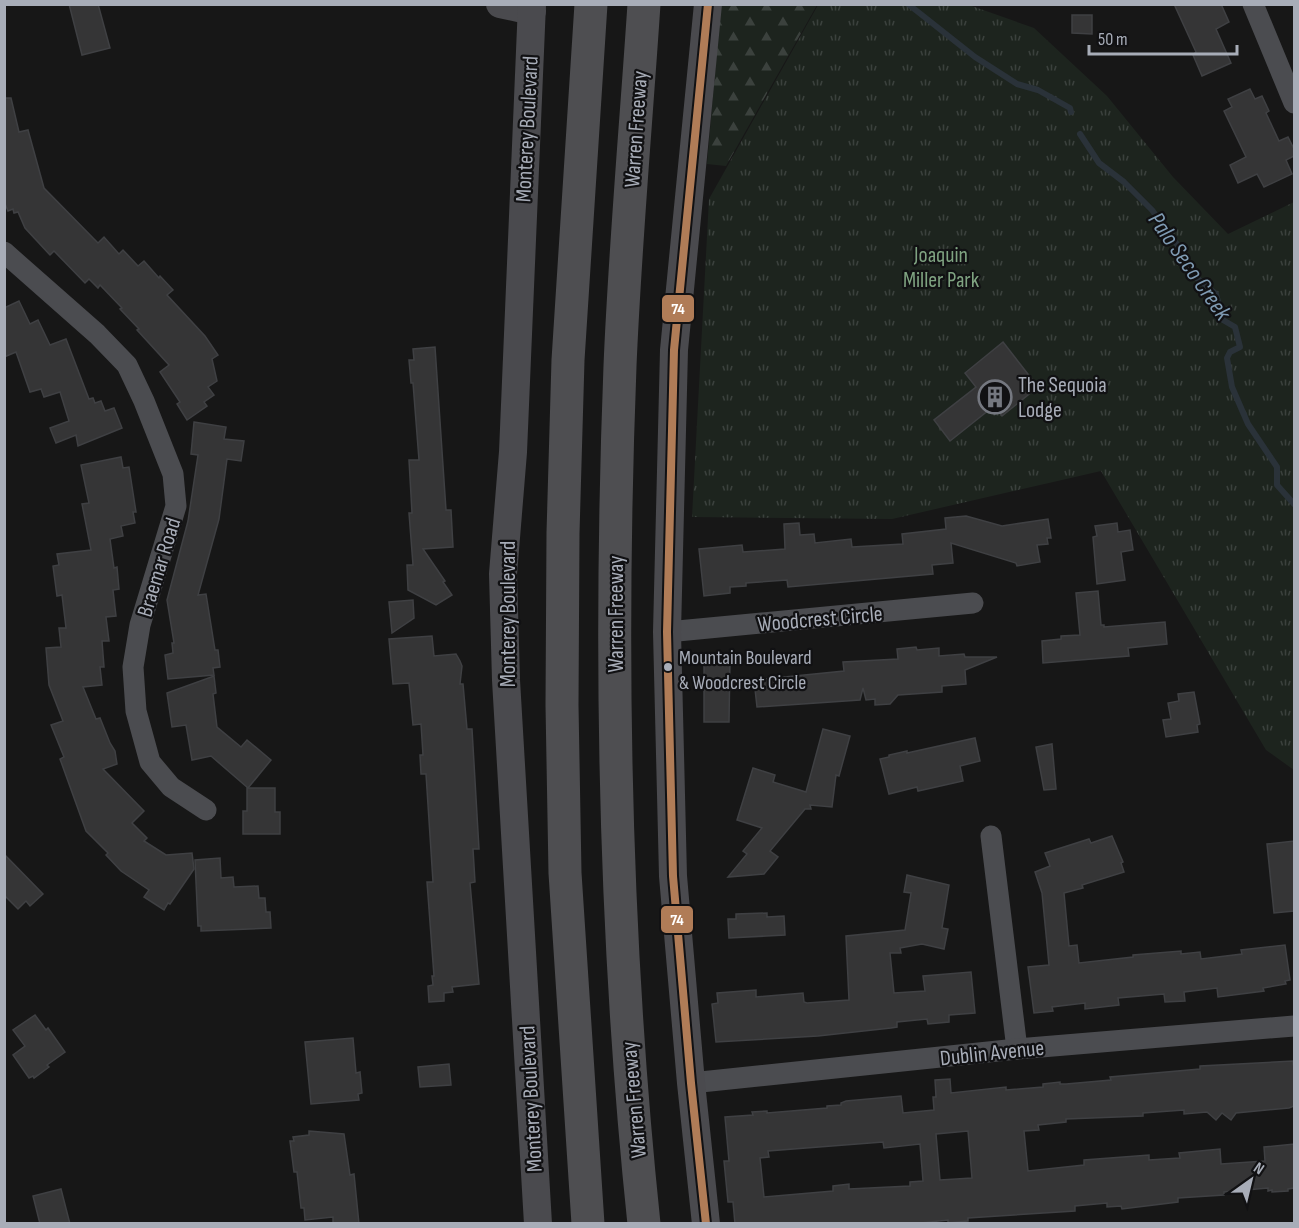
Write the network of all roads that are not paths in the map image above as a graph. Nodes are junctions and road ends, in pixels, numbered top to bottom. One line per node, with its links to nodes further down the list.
1 (500, 4): 6 (street)
2 (591, 4): 18 (highway)
3 (644, 4): 16 (highway, Warren Freeway)
4 (708, 4): 10 (street)
5 (1253, 4): 7 (street)
6 (532, 8): 17 (street, Monterey Boulevard)
7 (1294, 103)
8 (4, 252): 11 (street, Braemar Road)
9 (973, 603): 10 (street, Woodcrest Circle)
10 (667, 632): 15 (street)
11 (206, 810)
12 (991, 836): 14 (street)
13 (1294, 1026): 14 (street, Dublin Avenue)
14 (1017, 1049): 15 (street, Dublin Avenue)
15 (690, 1083): 19 (street)
16 (644, 1220)
17 (538, 1224)
18 (588, 1224)
19 (706, 1224)

